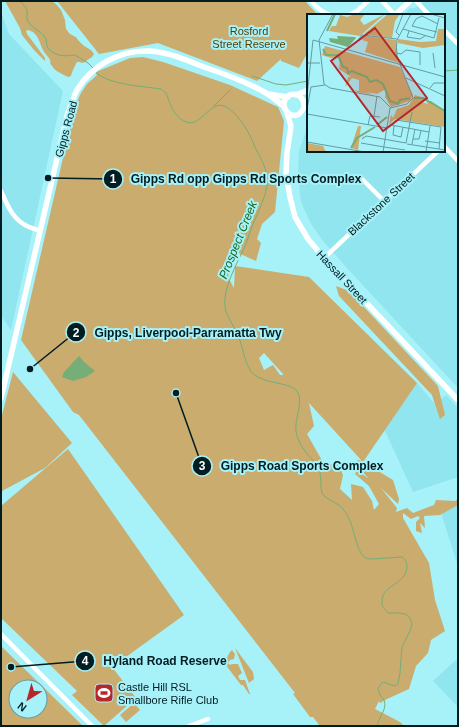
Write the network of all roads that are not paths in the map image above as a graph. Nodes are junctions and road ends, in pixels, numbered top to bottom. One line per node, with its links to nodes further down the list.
1 (311, 1): 6 (street)
2 (368, 1): 7 (street)
3 (382, 1): 8 (street)
4 (410, 1): 9 (main road)
5 (416, 1): 10 (street)
6 (327, 14)
7 (351, 14)
8 (394, 14)
9 (396, 14)
10 (428, 14)
11 (445, 31): 12 (street)
12 (458, 44)
13 (307, 90): 15 (main road)
14 (266, 94): 16 (main road, Gipps Road); 18 (main road, Gipps Road); 29 (main road, Gipps Road)
15 (296, 95): 16 (main road); 19 (main road)
16 (288, 96): 18 (main road)
17 (307, 102): 19 (main road)
18 (284, 106): 20 (main road)
19 (304, 106): 21 (main road)
20 (287, 113): 21 (main road); 22 (main road, Hassall Street)
21 (298, 114): 22 (main road, Hassall Street)
22 (291, 126): 30 (main road, Hassall Street)
23 (445, 147): 25 (street)
24 (437, 152): 28 (street, Blackstone Street)
25 (458, 161)
26 (362, 179): 28 (street)
27 (1, 191): 29 (street)
28 (384, 201): 30 (street, Blackstone Street)
29 (40, 232): 31 (main road, Gipps Road)
30 (324, 258): 32 (main road, Hassall Street)
31 (1, 398)
32 (458, 400)
33 (1, 634): 35 (street)
34 (208, 719): 36 (street)
35 (92, 726)
36 (189, 726)

